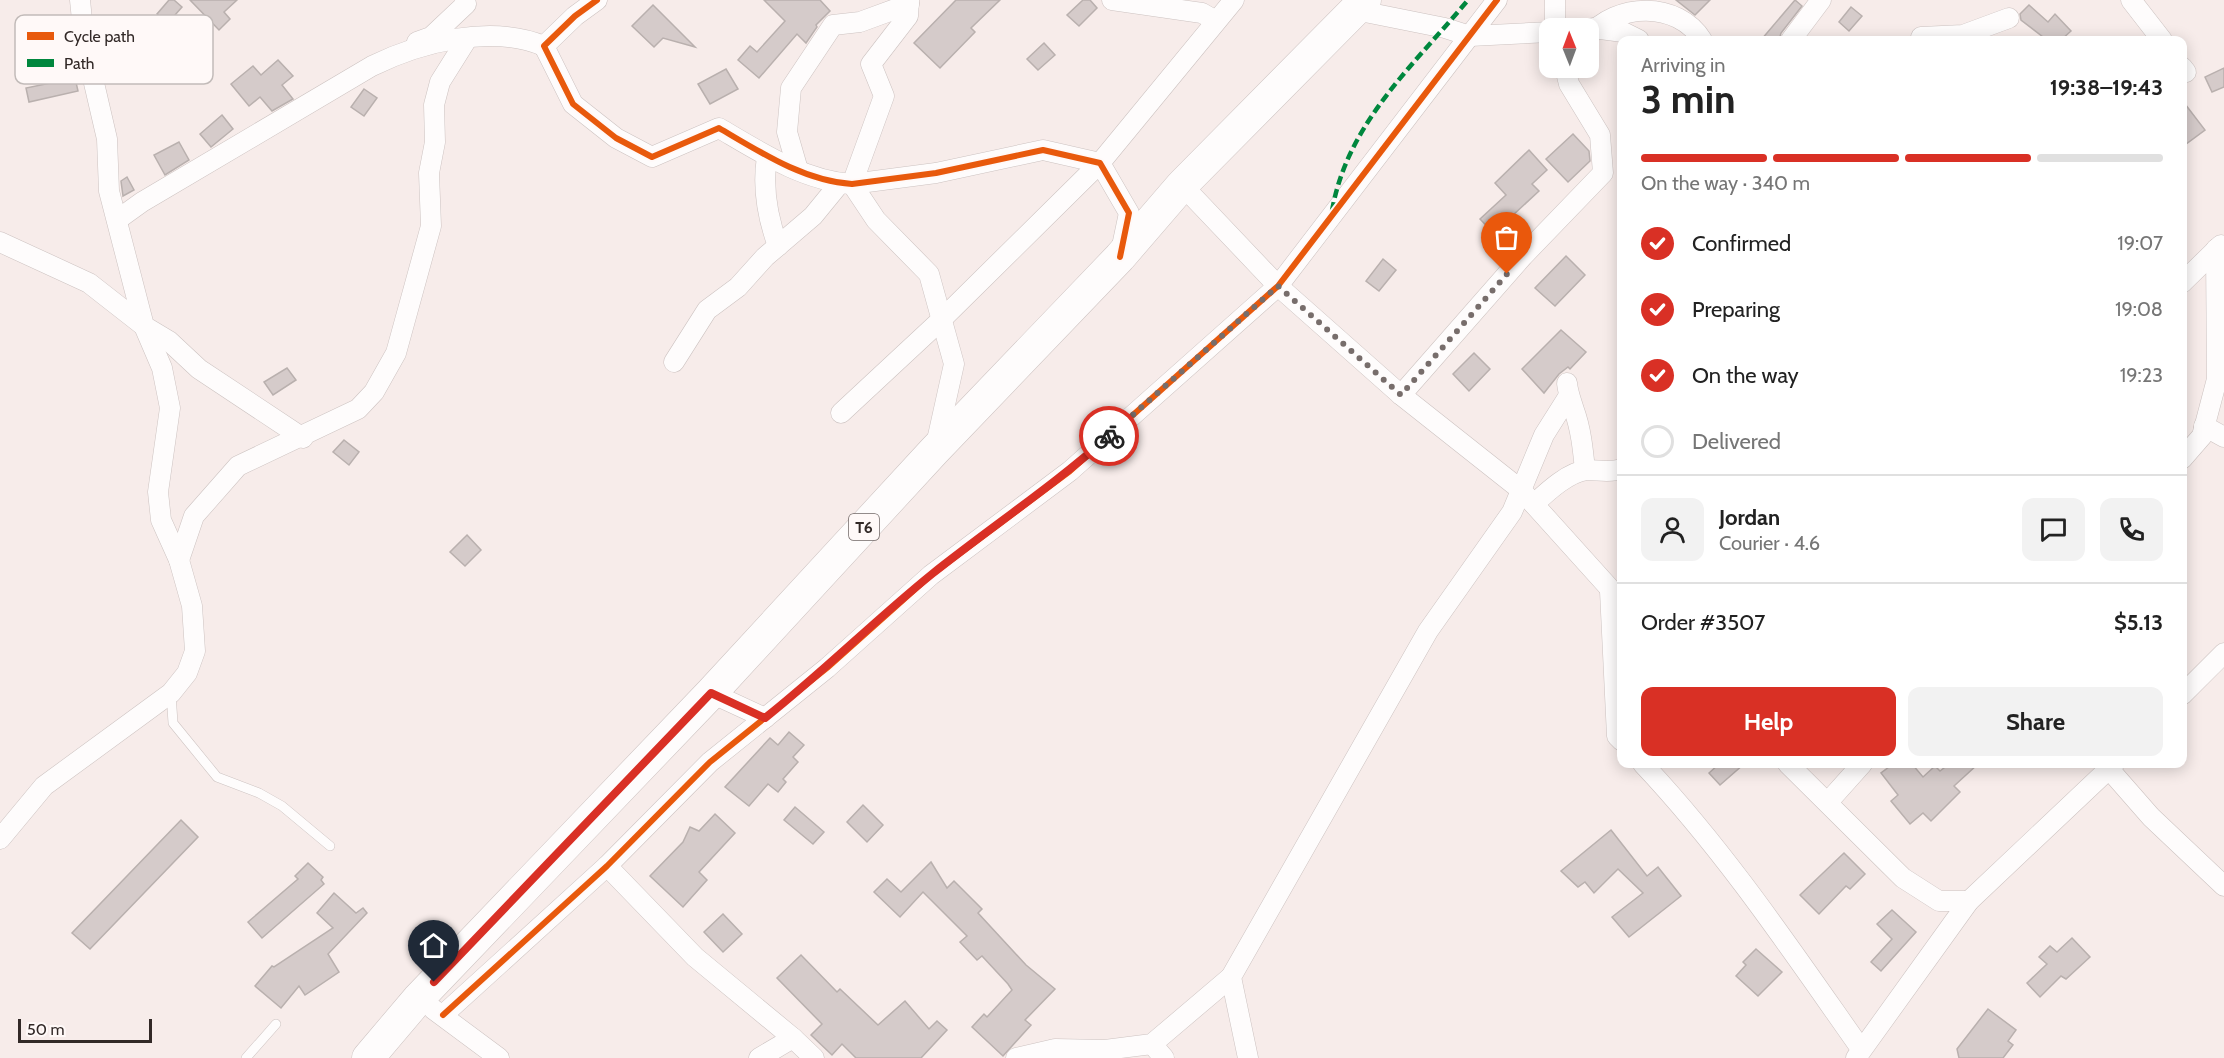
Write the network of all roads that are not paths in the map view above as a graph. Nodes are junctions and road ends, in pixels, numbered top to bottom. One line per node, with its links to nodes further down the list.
1 (80, 0): 12 (street)
2 (465, 0): 27 (street)
3 (597, 0): 26 (street)
4 (1112, 0): 15 (street)
5 (1234, 0): 15 (street)
6 (1497, 0): 19 (street)
7 (1555, 0): 13 (street)
8 (1821, 0): 22 (street)
9 (2131, 0): 24 (street)
10 (909, 2): 32 (street); 34 (street)
11 (1360, 5): 19 (street); 35 (highway, T6)
12 (82, 15)
13 (1556, 18)
14 (2009, 18): 23 (street)
15 (1216, 21): 31 (street)
16 (1599, 26): 21 (street)
17 (1599, 31): 20 (street)
18 (1539, 33): 19 (street)
19 (1470, 36): 43 (street)
20 (1631, 36)
21 (1699, 36)
22 (1794, 36)
23 (1935, 36)
24 (2159, 36)
25 (467, 39): 26 (street); 27 (street); 51 (street)
26 (544, 46): 30 (street)
27 (400, 52): 37 (street)
28 (1572, 78): 33 (street)
29 (94, 84): 37 (street)
30 (767, 157): 32 (street); 39 (street)
31 (1100, 163): 34 (street); 36 (street); 44 (street)
32 (798, 170): 34 (street)
33 (1612, 172): 47 (street)
34 (846, 184): 39 (street); 44 (street)
35 (1182, 185): 36 (street); 41 (highway, T6); 43 (street)
36 (1129, 212): 41 (street)
37 (117, 220): 45 (street)
38 (0, 242): 45 (street)
39 (778, 246): 46 (street)
40 (2221, 249): 42 (street); 49 (street)
41 (1120, 257): 52 (highway, T6)
42 (2187, 279)
43 (1278, 286): 47 (street); 63 (street)
44 (941, 320): 48 (street); 52 (street)
45 (144, 326): 51 (street); 57 (street)
46 (674, 362)
47 (1401, 395): 56 (street)
48 (841, 413)
49 (2204, 426): 50 (street); 53 (street)
50 (2224, 437)
51 (303, 438): 57 (street)
52 (934, 452): 62 (highway, T6)
53 (2187, 453)
54 (1585, 470): 55 (street); 56 (street); 56 (street)
55 (1617, 471)
56 (1528, 497): 58 (street); 76 (street)
57 (179, 560): 61 (street)
58 (1616, 596): 64 (street)
59 (2224, 653): 60 (street)
60 (2187, 690)
61 (171, 693): 71 (street); 72 (lane)
62 (711, 693): 63 (street); 77 (highway, T6)
63 (765, 718): 73 (street)
64 (1617, 736)
65 (1646, 768): 81 (street)
66 (1792, 768): 70 (street)
67 (1858, 768): 70 (street)
68 (2109, 768): 75 (street)
69 (2113, 768): 74 (street)
70 (1828, 802): 75 (street)
71 (0, 839)
72 (330, 846)
73 (607, 866): 77 (street); 79 (street)
74 (2224, 886)
75 (1970, 901): 81 (street)
76 (1231, 977): 80 (street); 88 (street)
77 (430, 1007): 83 (highway, T6); 84 (street)
78 (276, 1024): 82 (lane)
79 (793, 1038): 85 (street); 86 (street)
80 (1158, 1051): 87 (street)
81 (1858, 1054)
82 (246, 1058)
83 (368, 1058)
84 (499, 1058)
85 (759, 1058)
86 (813, 1058)
87 (1016, 1058)
88 (1248, 1058)

